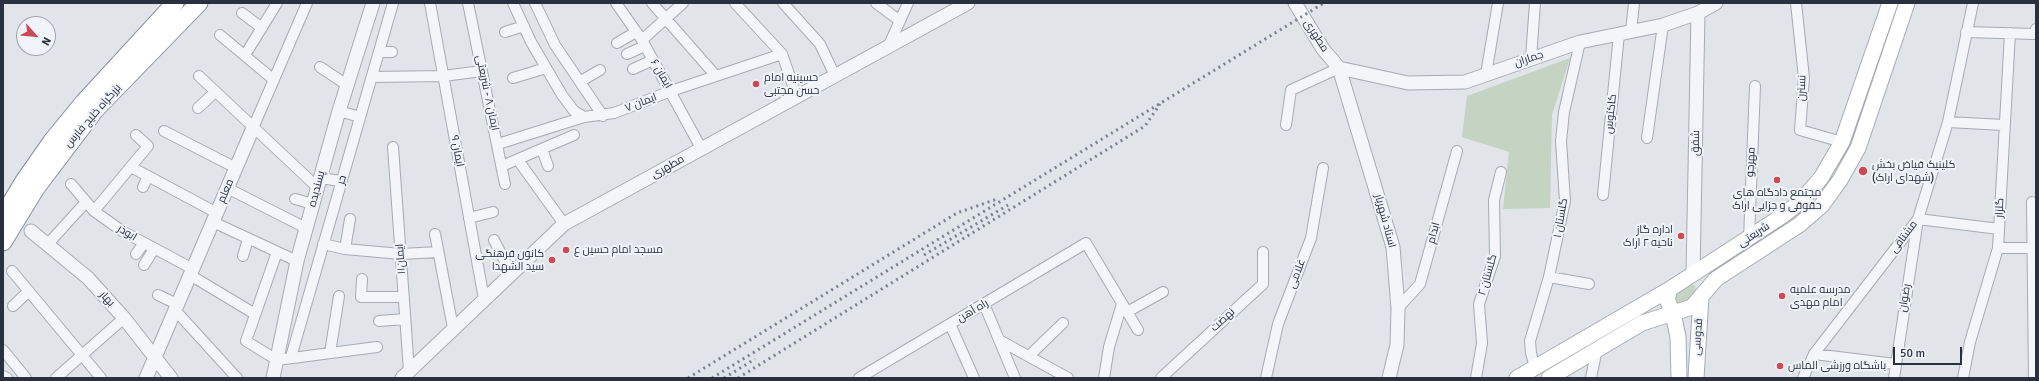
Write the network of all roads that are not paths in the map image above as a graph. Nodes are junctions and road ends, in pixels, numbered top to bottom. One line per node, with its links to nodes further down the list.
1 (175, 3): 112 (highway, بزرگراه خلیج فارس)
2 (199, 3): 125 (highway, بزرگراه خلیج فارس)
3 (277, 3): 34 (street)
4 (306, 3): 65 (street, معلم)
5 (373, 3): 67 (street, پسندیده)
6 (393, 3): 45 (street, حر)
7 (430, 3): 60 (street, ایمان ۹)
8 (468, 3): 57 (street, ایمان ۸ - شریعتی)
9 (513, 3): 33 (street)
10 (534, 3): 66 (street)
11 (616, 3): 41 (street, ایمان ۶)
12 (652, 3): 30 (street)
13 (683, 3): 30 (street)
14 (735, 3): 48 (street)
15 (783, 3): 62 (street)
16 (876, 3): 31 (street)
17 (908, 3): 31 (street)
18 (968, 3): 44 (street, مطهری)
19 (1295, 3): 54 (street, مطهری)
20 (1498, 3): 58 (street)
21 (1535, 3): 50 (street)
22 (1634, 3): 38 (street, کاکتوس)
23 (1716, 3): 28 (street, جماران)
24 (1796, 3): 85 (street, نسترن)
25 (1890, 3): 85 (main road, شریعتی)
26 (1907, 3): 153 (main road, شریعتی)
27 (1973, 3): 37 (street, مشتاقی)
28 (1698, 8): 32 (street, جماران); 144 (street, شفق)
29 (242, 13): 34 (street)
30 (666, 18): 41 (street); 61 (street)
31 (900, 21): 44 (street)
32 (1663, 25): 38 (street, جماران); 84 (street)
33 (524, 26): 36 (street); 53 (street)
34 (262, 28): 49 (street)
35 (2036, 31): 39 (street)
36 (505, 32)
37 (1966, 32): 39 (street); 77 (street, مشتاقی)
38 (1625, 33): 42 (street, جماران); 105 (street, کاکتوس)
39 (2010, 33): 79 (street, گلزار)
40 (220, 35): 49 (street)
41 (641, 39): 43 (street); 47 (street); 51 (street, ایمان ۶)
42 (1580, 42): 50 (street, جماران); 145 (street, گلستان ۱)
43 (617, 43)
44 (888, 47): 62 (street, مطهری)
45 (379, 52): 46 (street); 63 (street, حر)
46 (392, 52)
47 (627, 54)
48 (782, 54): 61 (street, ایمان ۷); 71 (street)
49 (245, 55): 65 (street)
50 (1531, 58): 58 (street, جماران)
51 (653, 60): 55 (street); 69 (street, ایمان ۶)
52 (320, 67): 67 (street)
53 (546, 68): 64 (street); 76 (street)
54 (1339, 68): 58 (street, جماران); 78 (street); 160 (street, استاد شهریار)
55 (633, 69)
56 (600, 70): 66 (street)
57 (482, 71): 60 (street); 86 (street, ایمان ۸ - شریعتی)
58 (1486, 74)
59 (199, 76): 70 (street)
60 (443, 76): 63 (street); 114 (street, ایمان ۹)
61 (716, 76): 69 (street, ایمان ۷)
62 (835, 76): 71 (street, مطهری)
63 (372, 77): 75 (street, حر)
64 (513, 78)
65 (274, 80): 80 (street, معلم)
66 (581, 81): 74 (street)
67 (347, 85): 73 (street, پسندیده)
68 (1755, 86): 123 (street, مهرجو)
69 (671, 91): 74 (street, ایمان ۷); 88 (street, ایمان ۶)
70 (215, 92): 72 (street); 80 (street)
71 (797, 97): 88 (street, مطهری)
72 (198, 108)
73 (339, 111): 75 (street); 100 (street, پسندیده)
74 (603, 116): 76 (street, ایمان ۷)
75 (360, 117): 99 (street, حر)
76 (584, 117): 86 (street, ایمان ۷)
77 (1948, 122): 79 (street); 116 (street, مشتاقی)
78 (1286, 125)
79 (2004, 125): 119 (street, گلزار)
80 (253, 128): 95 (street, معلم); 100 (street)
81 (164, 131): 95 (street)
82 (136, 135): 94 (street)
83 (574, 135): 89 (street)
84 (1647, 138)
85 (1842, 142): 123 (main road, شریعتی)
86 (498, 144): 92 (street, ایمان ۸ - شریعتی)
87 (393, 147): 137 (street, ایمان۱۱)
88 (701, 148): 117 (street, مطهری)
89 (542, 149): 91 (street); 93 (street)
90 (1457, 151): 160 (street, ابدام)
91 (518, 160): 92 (street); 117 (street)
92 (502, 166): 102 (street, ایمان ۸ - شریعتی)
93 (548, 166)
94 (131, 167): 98 (street); 110 (street)
95 (236, 168): 104 (street, معلم)
96 (1323, 168): 203 (street, غلامی)
97 (1501, 172): 205 (street, گلستان ۲)
98 (148, 176): 103 (street); 113 (street)
99 (342, 181): 100 (street); 127 (street, حر)
100 (319, 182): 109 (street, پسندیده)
101 (71, 184): 107 (street, ابوذر)
102 (505, 184)
103 (142, 187)
104 (227, 188): 113 (street, معلم); 118 (street)
105 (1603, 195)
106 (295, 199): 109 (street)
107 (86, 202): 110 (street, ابوذر); 128 (street)
108 (2032, 202): 130 (street)
109 (313, 204): 118 (street, پسندیده)
110 (94, 211): 126 (street, ابوذر)
111 (493, 212): 114 (street)
112 (3, 216)
113 (215, 218): 122 (street); 142 (street, معلم)
114 (469, 218): 155 (street, ایمان ۹)
115 (350, 219): 132 (street)
116 (1918, 219): 119 (street); 179 (street, مشتاقی); 185 (street, رضوان)
117 (564, 224): 143 (street, مطهری)
118 (306, 228): 139 (street, پسندیده)
119 (1999, 229): 129 (street, گلزار)
120 (31, 231): 128 (street, بهار)
121 (436, 234): 134 (street)
122 (248, 239): 133 (street); 138 (street)
123 (1749, 239): 144 (main road, شریعتی)
124 (494, 240): 143 (street)
125 (3, 242)
126 (144, 243): 131 (street, ابوذر); 136 (street)
127 (324, 244): 132 (street); 183 (street, حر)
128 (47, 245): 164 (street, بهار)
129 (1998, 248): 130 (street); 213 (street, گلزار)
130 (2032, 248): 214 (street)
131 (154, 249): 140 (street); 142 (street, ابوذر)
132 (345, 249): 137 (street)
133 (277, 252): 139 (street); 163 (street)
134 (438, 252): 137 (street); 170 (street)
135 (1263, 252): 202 (street, نهضت)
136 (136, 254)
137 (401, 254): 154 (street, ایمان۱۱)
138 (243, 256)
139 (297, 261): 184 (street, پسندیده)
140 (144, 265)
141 (12, 271): 149 (street)
142 (191, 272): 158 (street, معلم); 163 (street, ابوذر)
143 (511, 273): 155 (street, مطهری)
144 (1693, 273): 148 (main road, شریعتی)
145 (1549, 277): 147 (street); 186 (street, گلستان ۱)
146 (362, 279): 154 (street)
147 (1589, 284)
148 (1670, 288): 161 (main road, شریعتی); 162 (main road, قدوسی)
149 (29, 291): 157 (street); 180 (street)
150 (1163, 292): 159 (street)
151 (158, 295): 158 (street)
152 (339, 296): 178 (street)
153 (1701, 296): 162 (main road, شریعتی); 172 (main road, قدوسی)
154 (404, 297): 165 (street, ایمان۱۱)
155 (484, 299): 170 (street, مطهری)
156 (984, 304): 159 (street, راه آهن); 169 (street, راه آهن); 174 (street)
157 (13, 306)
158 (176, 307): 182 (street, معلم); 195 (street)
159 (1125, 308): 171 (street); 201 (street)
160 (1398, 308): 204 (street, استاد شهریار)
161 (1635, 308): 168 (main road); 186 (main road, شریعتی)
162 (1674, 313): 168 (main road, شریعتی); 173 (main road, قدوسی)
163 (256, 314): 184 (street)
164 (124, 318): 180 (street); 182 (street, بهار)
165 (405, 319): 166 (street); 187 (street, ایمان۱۱)
166 (379, 321)
167 (1063, 323): 181 (street)
168 (1642, 323): 177 (main road, شریعتی)
169 (950, 324): 197 (street, راه آهن); 198 (street)
170 (454, 328): 187 (street, مطهری)
171 (1138, 330)
172 (1698, 335): 173 (main road); 210 (main road, قدوسی)
173 (1678, 337): 209 (main road, قدوسی)
174 (999, 340): 181 (street); 199 (street)
175 (378, 347): 178 (street)
176 (3, 350): 190 (street)
177 (1597, 350): 207 (main road, شریعتی); 208 (street)
178 (330, 353): 183 (street)
179 (1814, 354): 185 (street); 211 (street, مشتاقی)
180 (82, 355): 191 (street); 192 (street)
181 (1030, 356): 200 (street)
182 (154, 357): 193 (street, معلم); 194 (street, بهار)
183 (291, 357): 184 (street)
184 (277, 360): 196 (street, پسندیده)
185 (1895, 364): 212 (street, رضوان)
186 (1535, 367): 206 (main road, شریعتی)
187 (406, 375)
188 (3, 376): 189 (street)
189 (7, 378)
190 (26, 378)
191 (56, 378)
192 (101, 378)
193 (146, 378)
194 (171, 378)
195 (237, 378)
196 (273, 378)
197 (859, 378)
198 (974, 378)
199 (1015, 378)
200 (1068, 378)
201 (1104, 378)
202 (1161, 378)
203 (1266, 378)
204 (1389, 378)
205 (1476, 378)
206 (1517, 378)
207 (1549, 378)
208 (1591, 378)
209 (1679, 378)
210 (1696, 378)
211 (1803, 378)
212 (1894, 378)
213 (1963, 378)
214 (2034, 378)

